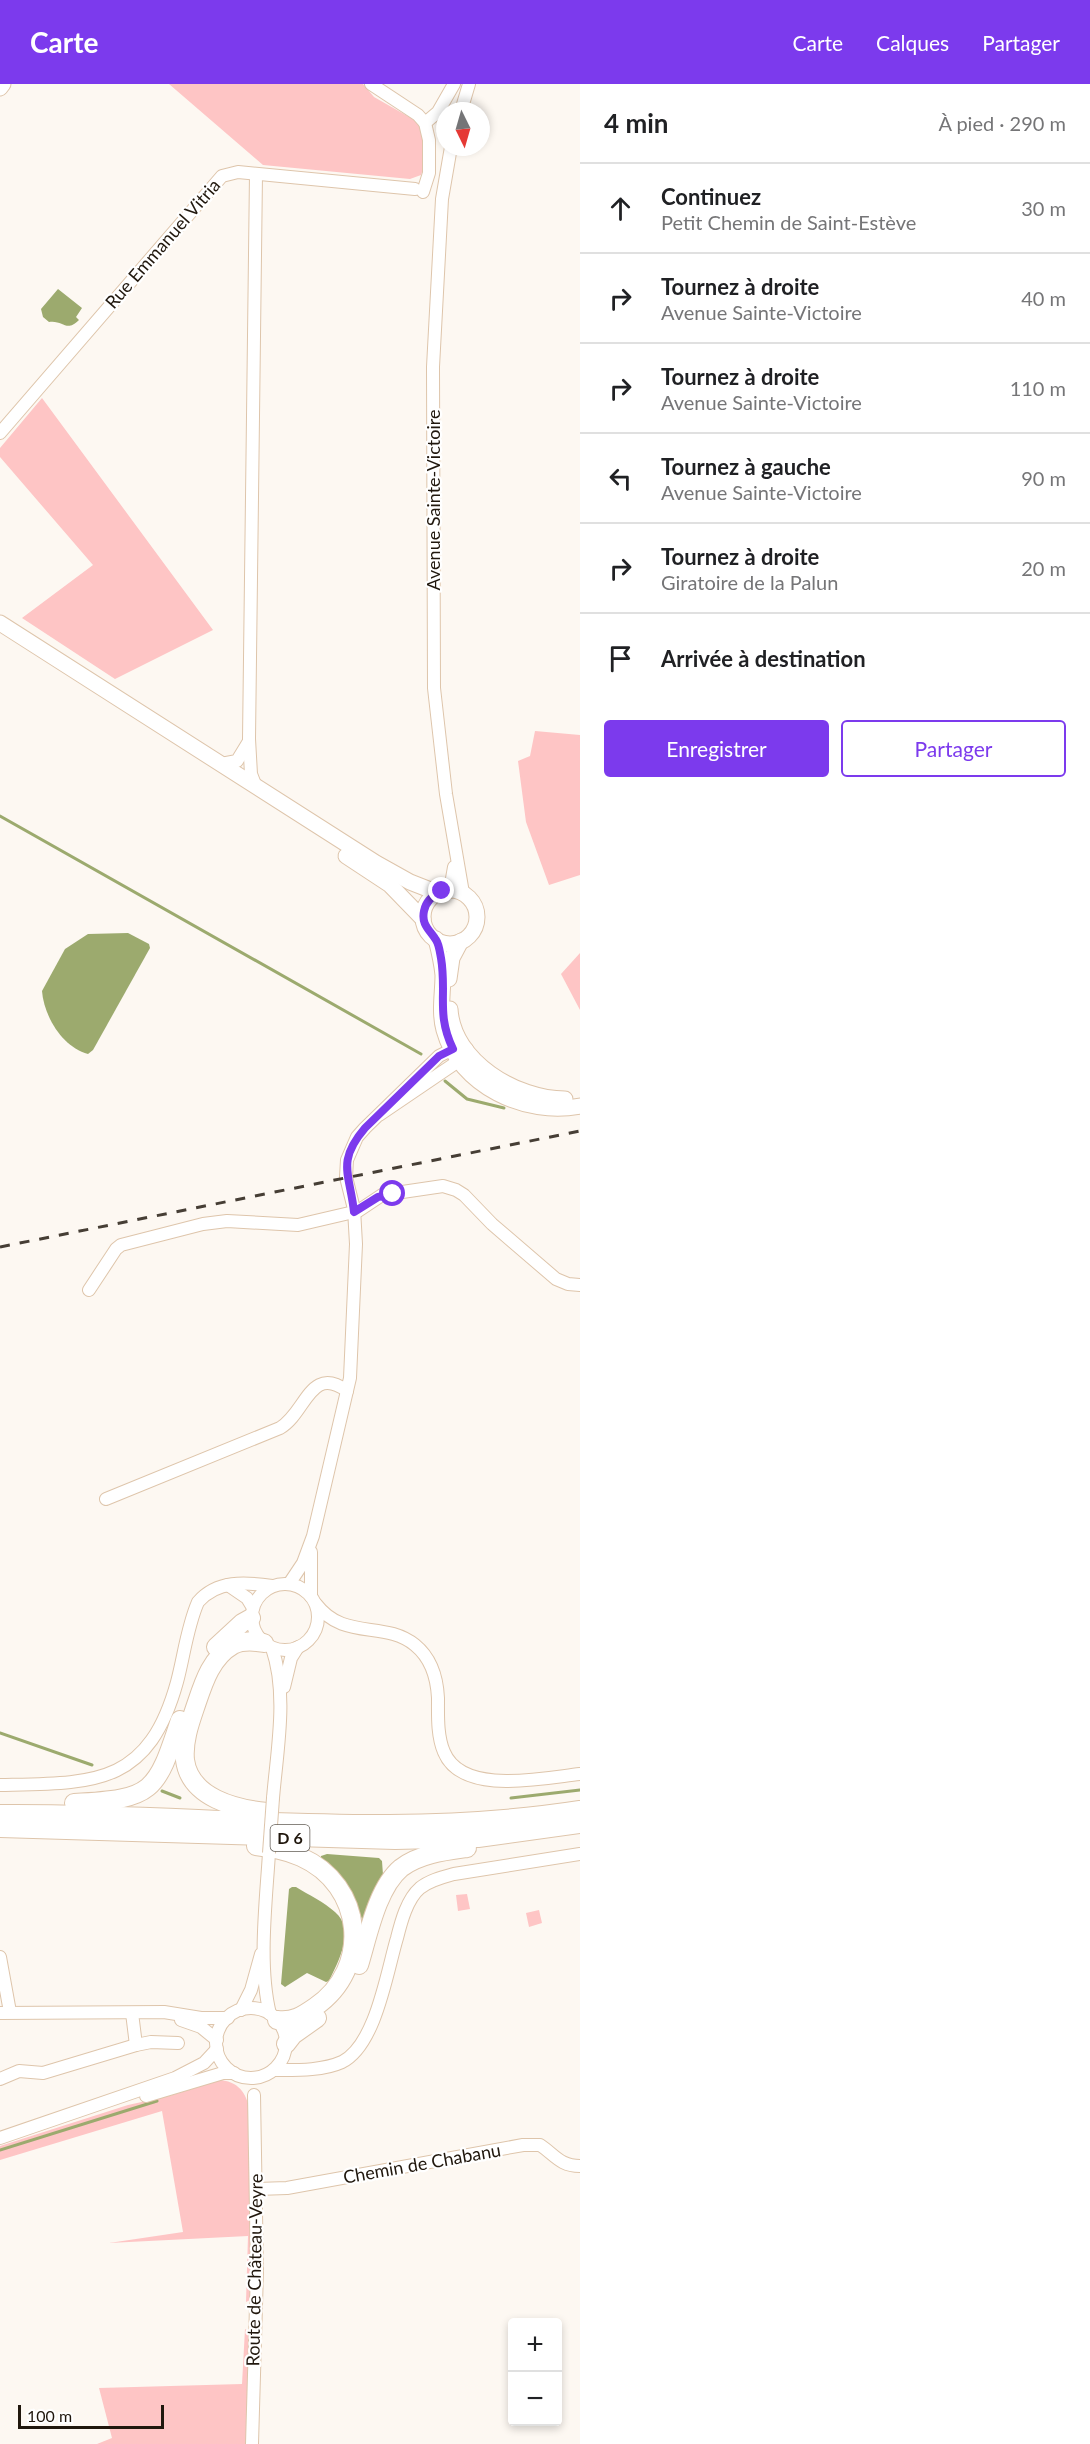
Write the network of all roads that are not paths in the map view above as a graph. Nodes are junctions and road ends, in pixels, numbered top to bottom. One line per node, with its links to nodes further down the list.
1 (3, 84): 6 (main road)
2 (371, 84): 7 (street)
3 (396, 84): 7 (street)
4 (454, 84): 9 (street)
5 (469, 84): 8 (street)
6 (0, 88)
7 (387, 95): 9 (street)
8 (464, 102)
9 (425, 123): 13 (street)
10 (449, 156): 12 (street, Avenue Sainte-Victoire)
11 (256, 174): 13 (street, Rue Emmanuel Vitria); 15 (street, Rue Emmanuel Vitria); 18 (street)
12 (444, 183): 13 (street); 14 (street, Avenue Sainte-Victoire)
13 (420, 190): 14 (street)
14 (442, 199): 21 (street, Avenue Sainte-Victoire)
15 (0, 433)
16 (0, 623): 19 (main road)
17 (0, 634): 22 (main road)
18 (249, 739): 19 (street); 20 (street)
19 (221, 764): 20 (main road)
20 (256, 787): 21 (main road)
21 (450, 892): 22 (main road); 24 (main road)
22 (423, 919): 23 (main road)
23 (436, 939): 24 (main road); 25 (main road)
24 (461, 941): 25 (main road)
25 (460, 1053): 26 (main road); 27 (main road); 28 (street)
26 (580, 1099)
27 (580, 1106)
28 (354, 1212): 29 (street); 30 (street); 31 (street)
29 (580, 1285)
30 (89, 1290)
31 (347, 1391): 32 (street); 33 (street)
32 (106, 1499)
33 (312, 1536): 34 (street); 37 (street)
34 (289, 1584): 36 (street); 37 (street)
35 (228, 1585): 36 (street); 38 (street); 44 (street)
36 (272, 1586): 38 (street)
37 (313, 1600): 39 (street); 40 (street)
38 (252, 1613): 41 (street); 45 (highway)
39 (348, 1626): 40 (street); 43 (street)
40 (303, 1644): 41 (street); 42 (street)
41 (268, 1645): 42 (street); 48 (highway)
42 (279, 1712): 54 (street, bridge)
43 (580, 1774)
44 (0, 1785)
45 (0, 1807)
46 (580, 1810): 48 (highway, D 6)
47 (0, 1814): 48 (highway, D 6)
48 (539, 1816)
49 (580, 1824): 51 (highway, D 6)
50 (0, 1828): 51 (highway, D 6)
51 (62, 1829): 59 (highway)
52 (580, 1832): 64 (highway)
53 (580, 1854): 65 (street)
54 (265, 1938): 56 (street); 59 (street)
55 (0, 1958): 57 (street)
56 (241, 2010): 59 (street); 60 (street)
57 (5, 2012): 58 (street)
58 (135, 2012): 60 (street); 62 (street); 63 (street)
59 (274, 2017): 64 (street)
60 (228, 2018): 63 (street)
61 (178, 2043): 62 (street)
62 (136, 2045): 68 (street)
63 (217, 2045): 67 (street); 70 (street)
64 (285, 2050): 65 (street); 66 (street)
65 (307, 2069): 66 (street)
66 (268, 2073): 67 (street); 69 (street, Route de Château-Veyre)
67 (238, 2075): 69 (street); 70 (street)
68 (0, 2079)
69 (254, 2095): 73 (street, Route de Château-Veyre)
70 (48, 2123): 71 (street)
71 (0, 2138)
72 (580, 2166): 73 (street, Chemin de Chabanu)
73 (257, 2189): 74 (street, Route de Château-Veyre)
74 (252, 2444)

